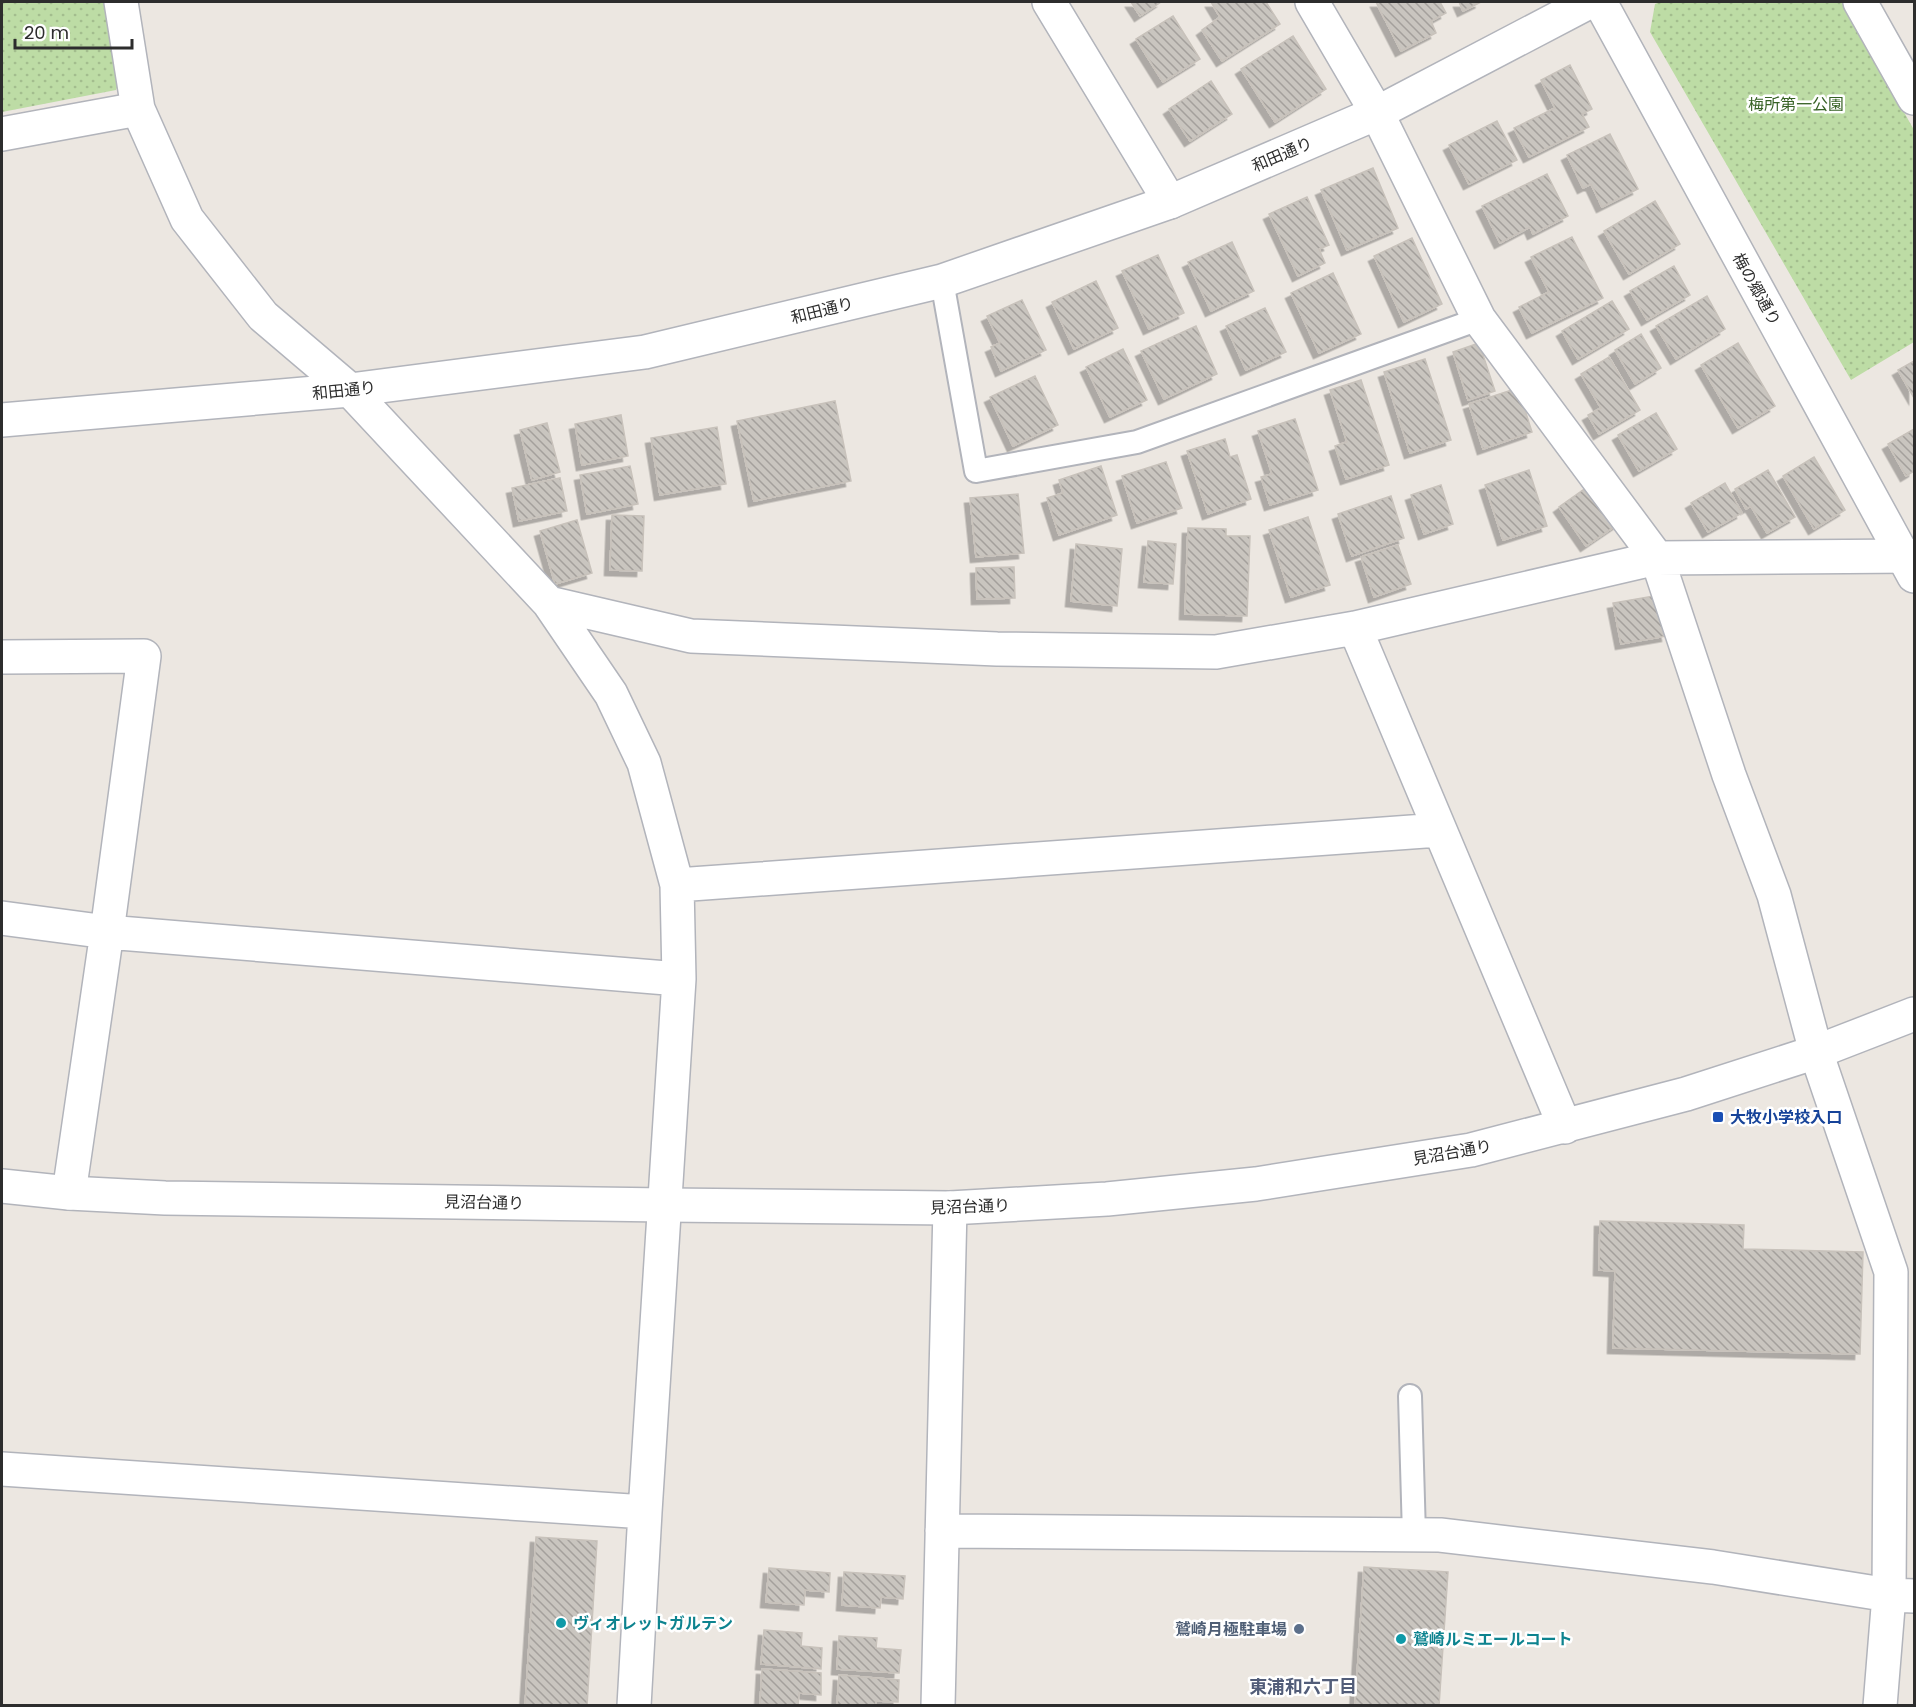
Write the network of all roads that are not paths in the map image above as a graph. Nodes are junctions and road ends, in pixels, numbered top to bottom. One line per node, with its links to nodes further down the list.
1 (121, 2): 8 (street)
2 (1049, 2): 11 (street)
3 (1312, 2): 9 (street)
4 (1589, 2): 9 (street, 和田通り)
5 (1600, 2): 17 (street, 梅の郷通り)
6 (1860, 2): 7 (street)
7 (1914, 98)
8 (138, 110): 10 (street); 14 (street)
9 (1377, 113): 11 (street, 和田通り); 13 (street)
10 (2, 134)
11 (1170, 202): 12 (street, 和田通り)
12 (942, 281): 13 (lane); 14 (street, 和田通り)
13 (1479, 319): 16 (street)
14 (350, 390): 15 (street, 和田通り); 18 (street)
15 (2, 420)
16 (1657, 558): 17 (street); 19 (street); 27 (street)
17 (1911, 563)
18 (549, 603): 19 (street); 22 (street)
19 (1355, 628): 21 (street)
20 (2, 657): 24 (street)
21 (1439, 830): 22 (street); 28 (street)
22 (677, 885): 25 (street)
23 (2, 918): 24 (street)
24 (107, 932): 25 (street); 30 (street)
25 (679, 980): 31 (street)
26 (1914, 1014): 27 (street, 見沼台通り)
27 (1816, 1052): 28 (street, 見沼台通り); 34 (street)
28 (1565, 1127): 32 (street, 見沼台通り)
29 (2, 1186): 30 (street, 見沼台通り)
30 (69, 1193): 31 (street, 見沼台通り)
31 (665, 1205): 32 (street, 見沼台通り); 36 (street)
32 (950, 1208): 37 (street)
33 (1410, 1396): 38 (lane)
34 (1902, 1415): 39 (street)
35 (2, 1469): 36 (street)
36 (645, 1512): 40 (street)
37 (942, 1531): 38 (street); 41 (street)
38 (1414, 1535): 39 (street)
39 (1902, 1595): 42 (street)
40 (634, 1706)
41 (938, 1706)
42 (1880, 1706)

